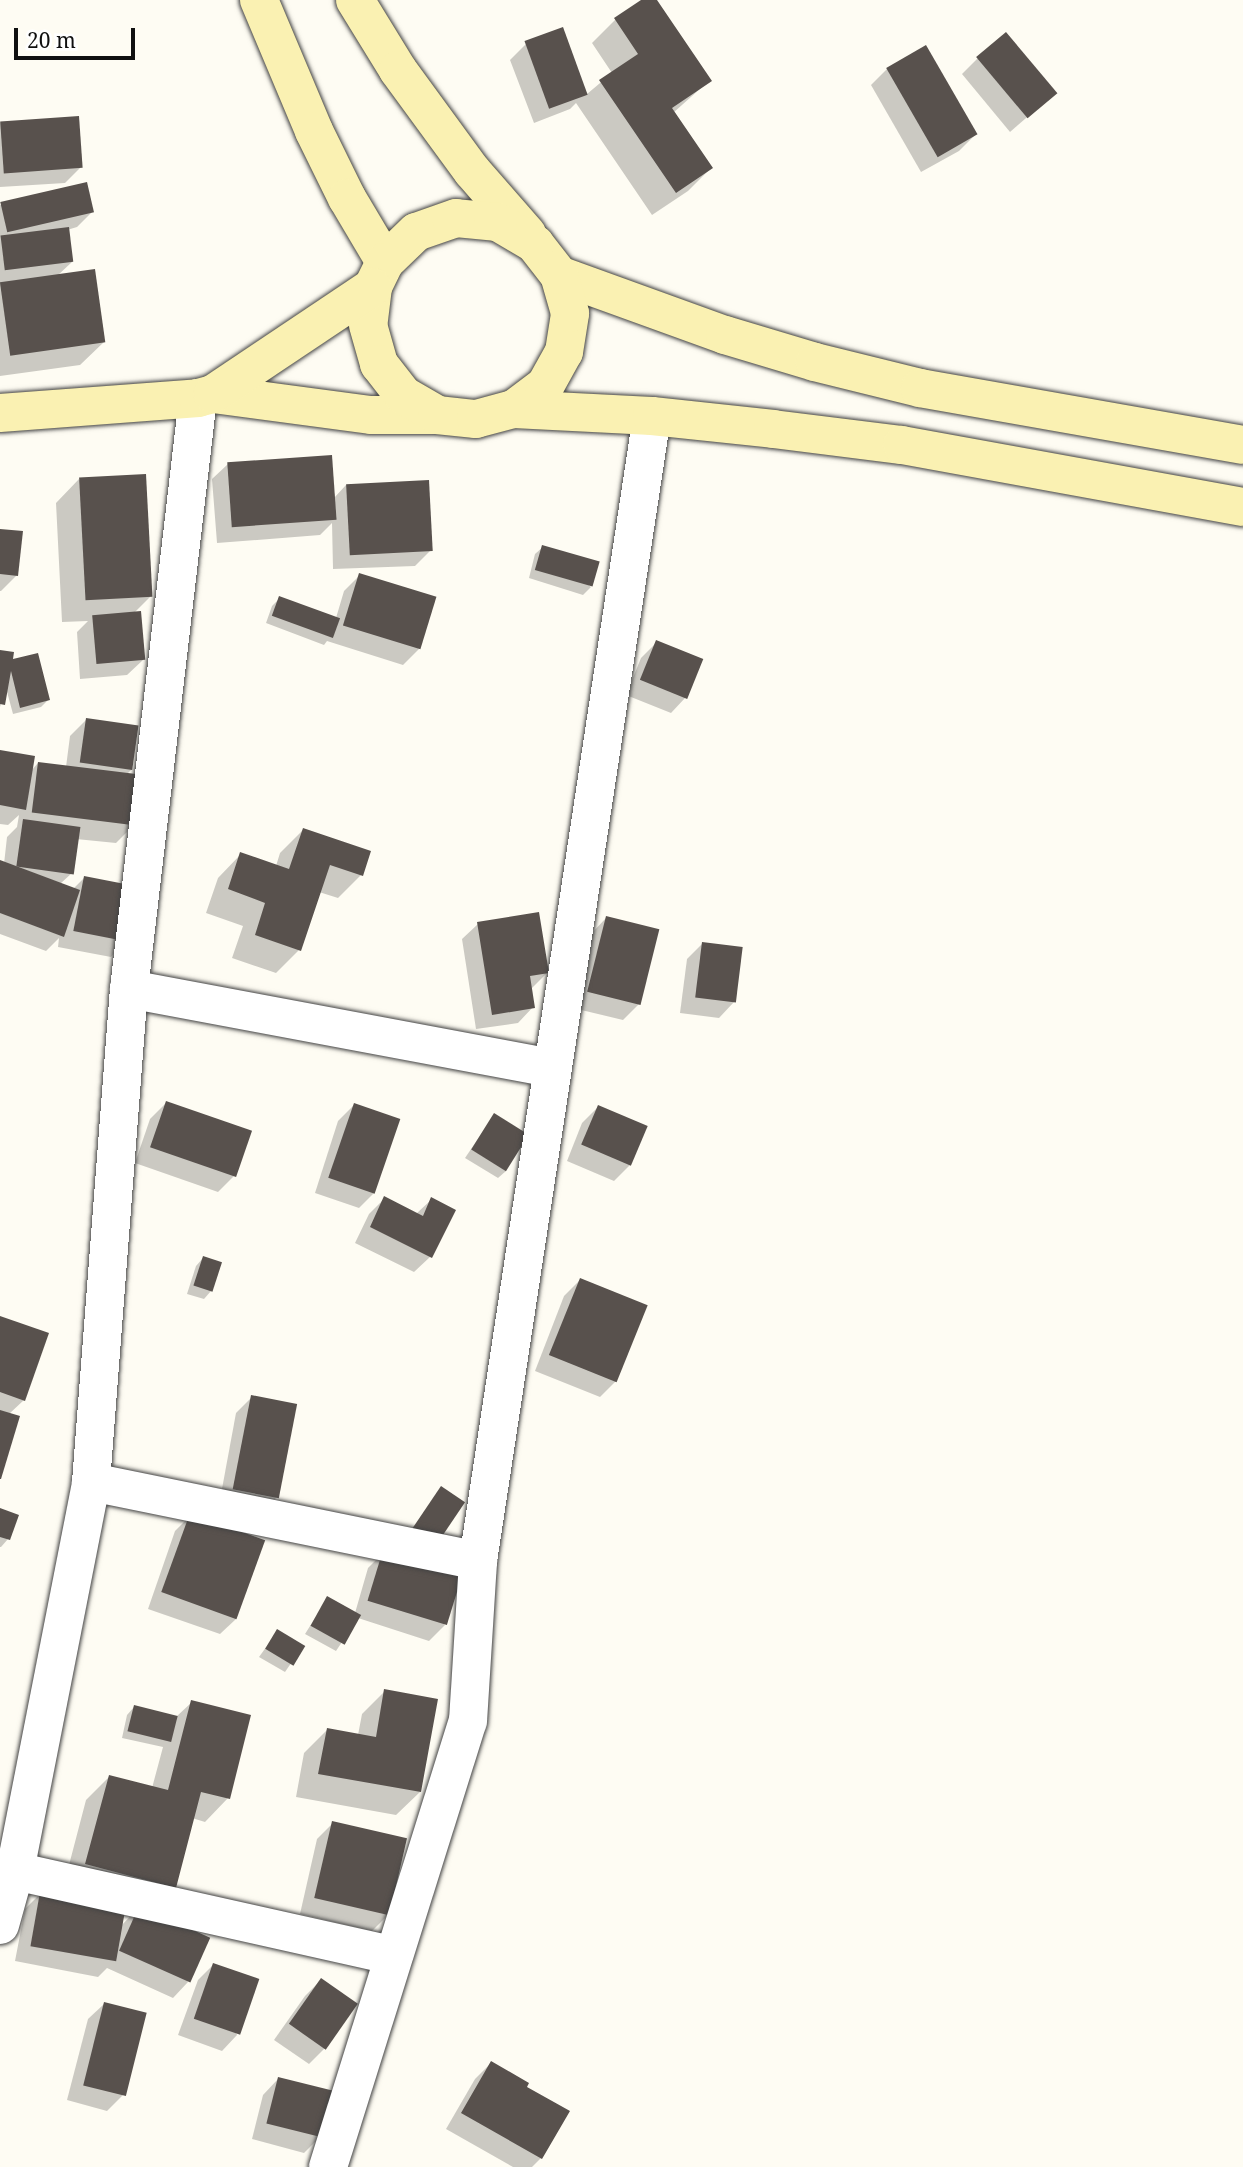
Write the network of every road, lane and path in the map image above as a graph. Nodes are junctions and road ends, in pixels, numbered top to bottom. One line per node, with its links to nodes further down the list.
1 (259, 0): 4 (main road)
2 (355, 0): 3 (main road)
3 (535, 243): 4 (main road); 5 (main road)
4 (379, 274): 6 (main road); 9 (main road)
5 (559, 275): 7 (main road); 11 (main road)
6 (205, 396): 8 (main road); 9 (main road); 13 (street)
7 (514, 409): 9 (main road); 10 (main road)
8 (0, 413)
9 (437, 415)
10 (652, 416): 12 (main road); 14 (street)
11 (1243, 445)
12 (1243, 507)
13 (129, 989): 14 (street); 15 (street)
14 (553, 1068): 16 (street)
15 (91, 1482): 16 (street); 17 (street)
16 (478, 1561): 19 (street)
17 (15, 1871): 18 (street); 19 (street)
18 (0, 1925)
19 (394, 1956): 20 (street)
20 (328, 2167)

